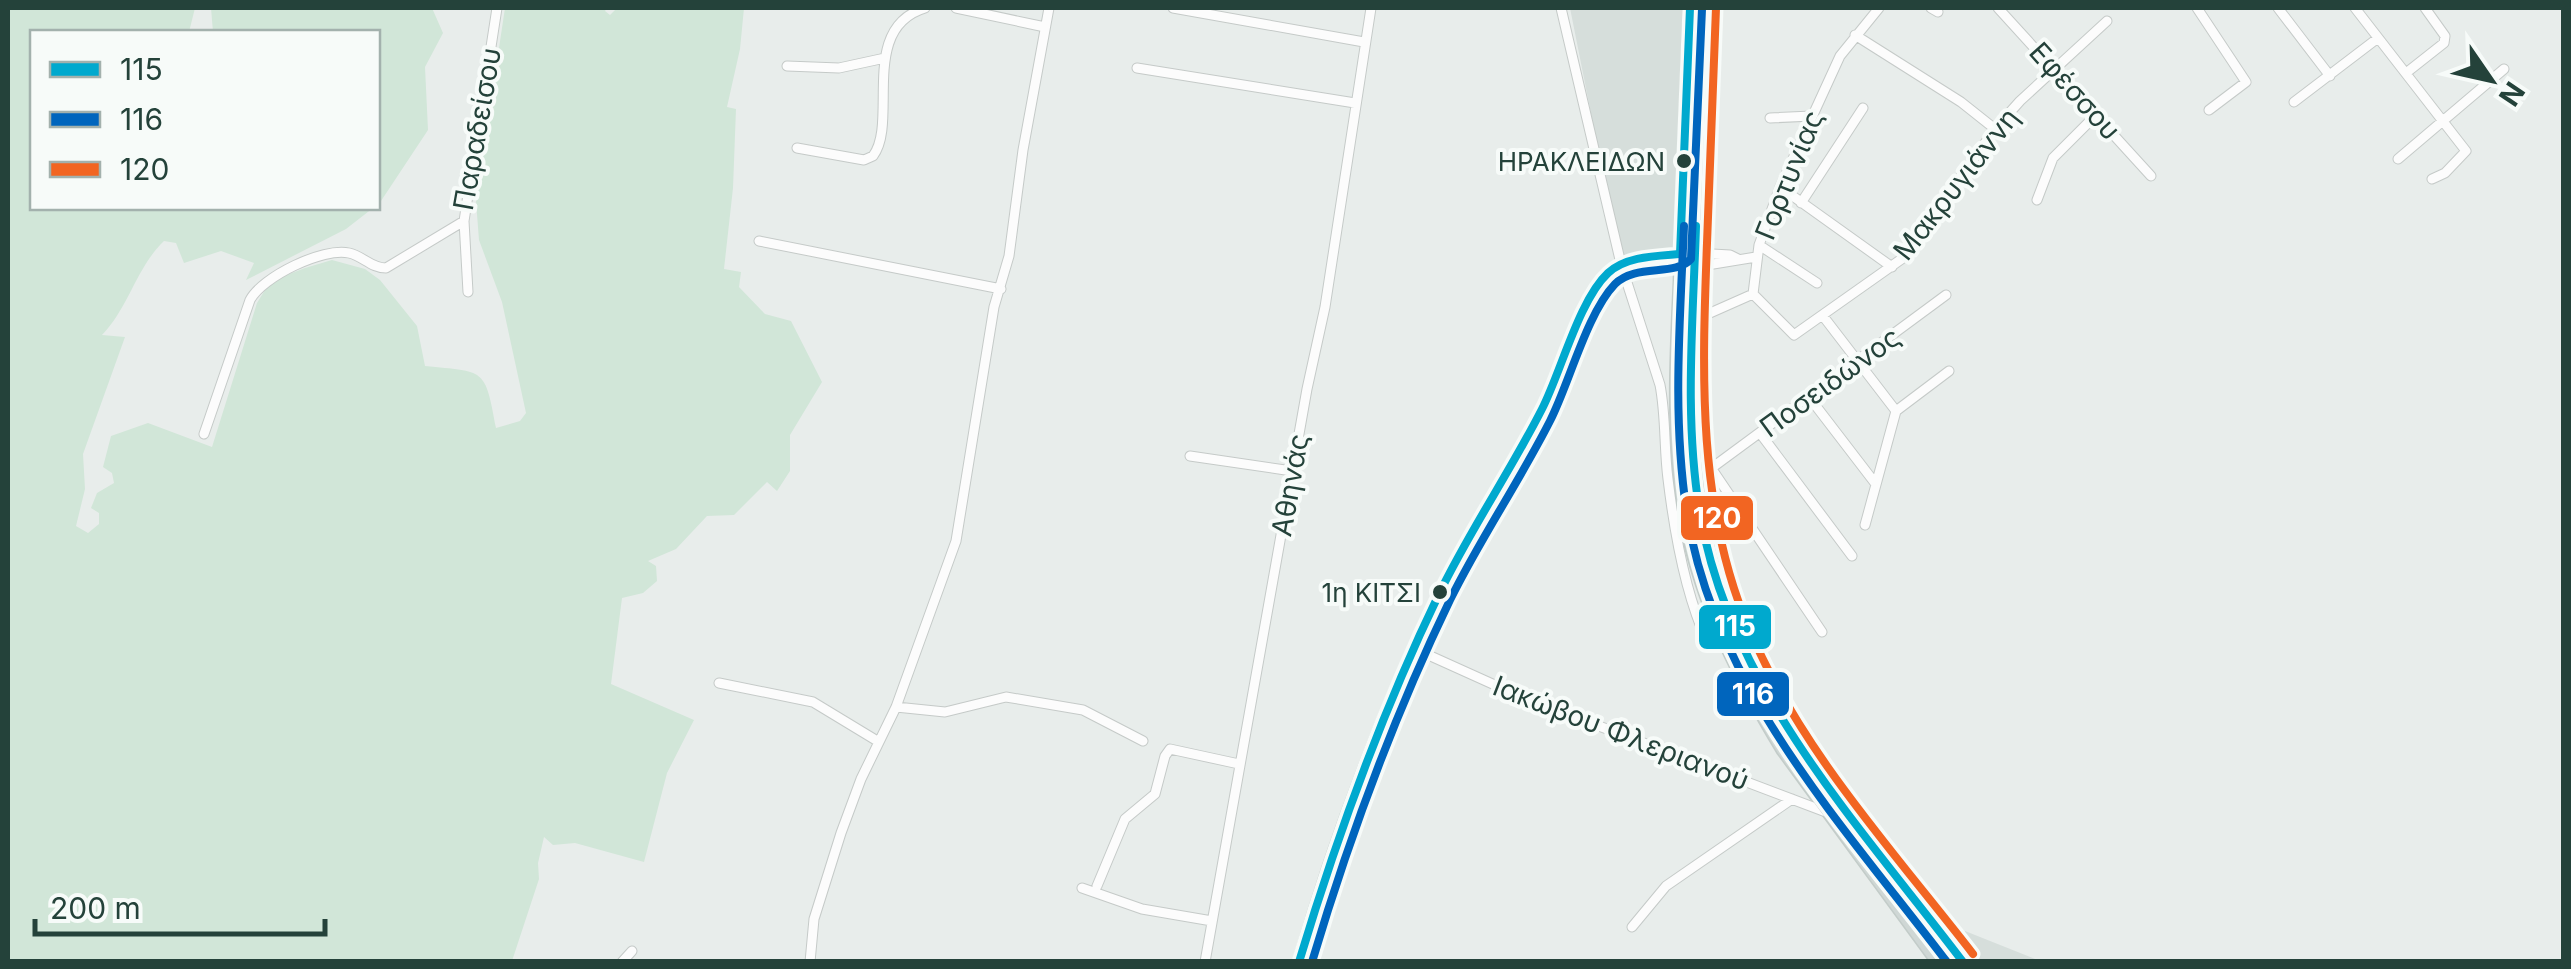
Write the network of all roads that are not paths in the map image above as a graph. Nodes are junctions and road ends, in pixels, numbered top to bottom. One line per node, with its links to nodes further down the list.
1 (497, 8): 44 (street, Παραδείσου)
2 (926, 8): 21 (street)
3 (956, 8): 17 (street)
4 (1049, 8): 17 (street)
5 (1173, 8): 20 (street)
6 (1370, 8): 20 (street, Αθηνάς)
7 (1560, 8): 49 (street)
8 (1690, 8): 48 (main road)
9 (1704, 8): 48 (main road)
10 (1879, 8): 18 (street, Γορτυνίας)
11 (1998, 8): 25 (street, Εφέσσου)
12 (2197, 8): 31 (street)
13 (2278, 8): 27 (street)
14 (2425, 8): 26 (street)
15 (2362, 10): 19 (street)
16 (2107, 21): 25 (street, Μακρυγιάννη)
17 (1044, 26): 52 (street)
18 (1856, 35): 33 (street, Γορτυνίας); 36 (street)
19 (2378, 38): 26 (street); 27 (street)
20 (1364, 42): 29 (street, Αθηνάς)
21 (884, 58): 22 (street); 37 (street)
22 (787, 66)
23 (1137, 68): 29 (street)
24 (2504, 69): 35 (street)
25 (2056, 70): 32 (street, Εφέσσου); 36 (street, Μακρυγιάννη)
26 (2406, 74): 35 (street)
27 (2330, 76): 28 (street)
28 (2294, 102)
29 (1355, 103): 67 (street, Αθηνάς)
30 (1862, 108): 43 (street)
31 (2209, 110)
32 (2096, 115): 39 (street, Εφέσσου); 42 (street)
33 (1812, 116): 34 (street); 41 (street, Γορτυνίας)
34 (1770, 118)
35 (2444, 121): 38 (street); 40 (street)
36 (1995, 129): 50 (street, Μακρυγιάννη)
37 (797, 148)
38 (2398, 159)
39 (2151, 176)
40 (2432, 179)
41 (1780, 187): 43 (street); 46 (street, Γορτυνίας)
42 (2036, 200)
43 (1801, 203): 50 (street)
44 (464, 221): 53 (street); 63 (street, Παραδείσου)
45 (759, 241): 52 (street)
46 (1759, 245): 47 (street, Γορτυνίας); 51 (street)
47 (1756, 258): 48 (street); 54 (street, Γορτυνίας)
48 (1687, 261): 49 (street); 57 (main road); 72 (main road)
49 (1621, 264): 72 (street); 73 (street)
50 (1892, 267): 56 (street, Μακρυγιάννη)
51 (1817, 283)
52 (1001, 289): 75 (street)
53 (468, 292)
54 (1753, 294): 56 (street, Μακρυγιάννη); 57 (street)
55 (1946, 295): 58 (street, Ποσειδώνος)
56 (1823, 316): 58 (street)
57 (1692, 322): 64 (main road)
58 (1858, 361): 60 (street, Ποσειδώνος); 61 (street)
59 (1950, 372): 61 (street)
60 (1809, 397): 62 (street, Ποσειδώνος); 68 (street)
61 (1896, 412): 68 (street)
62 (1760, 433): 66 (street, Ποσειδώνος); 70 (street)
63 (204, 434)
64 (1694, 442): 66 (street); 91 (main road)
65 (1190, 456): 67 (street)
66 (1712, 468): 71 (street)
67 (1292, 472): 78 (street, Αθηνάς)
68 (1876, 483): 69 (street)
69 (1865, 525)
70 (1852, 556)
71 (1822, 632)
72 (1725, 642): 80 (main road)
73 (1415, 649): 79 (street, Ιακώβου Φλεριανού); 89 (street)
74 (719, 682): 77 (street)
75 (896, 706): 76 (street); 77 (street)
76 (1143, 741)
77 (879, 742): 87 (street)
78 (1239, 764): 81 (street); 83 (street, Αθηνάς)
79 (1792, 799): 80 (street, Ιακώβου Φλεριανού); 84 (street)
80 (1828, 813): 90 (main road)
81 (1098, 886)
82 (1082, 888): 83 (street)
83 (1212, 922): 88 (street, Αθηνάς)
84 (1632, 927)
85 (632, 951): 86 (street)
86 (622, 962)
87 (810, 962)
88 (1205, 962)
89 (1300, 962)
90 (1938, 962)
91 (1963, 962)

